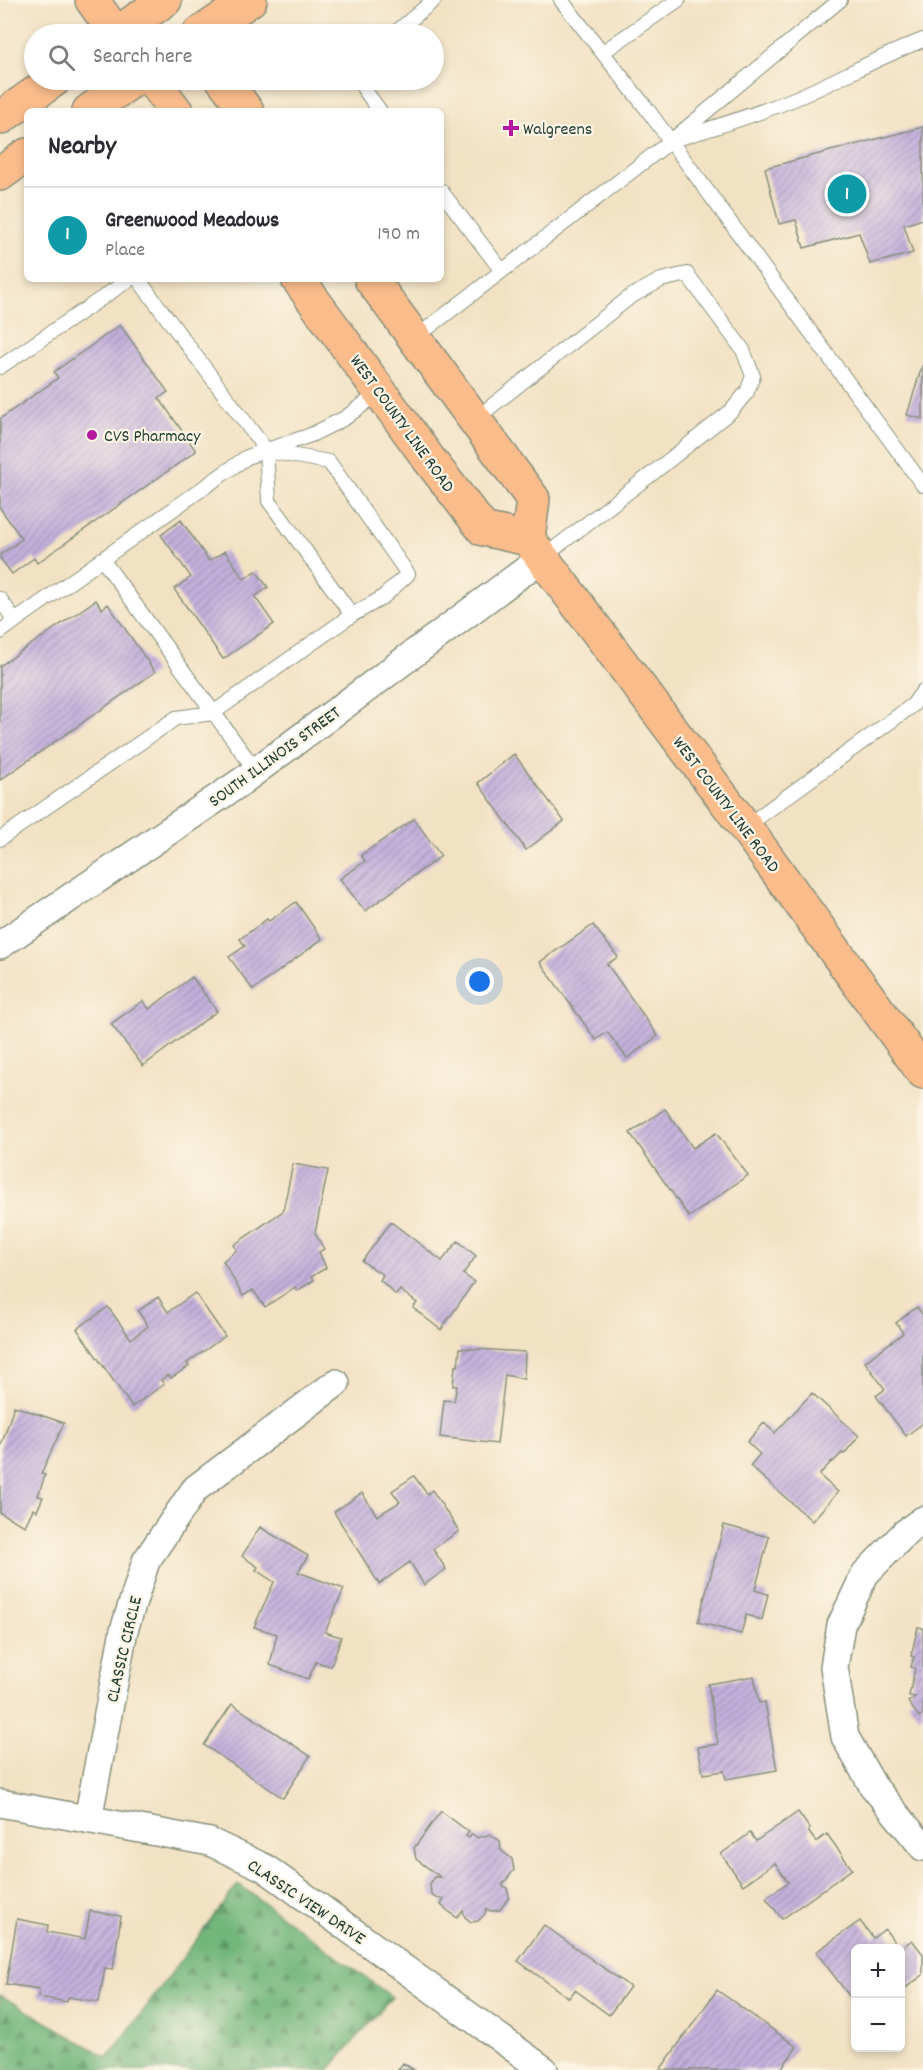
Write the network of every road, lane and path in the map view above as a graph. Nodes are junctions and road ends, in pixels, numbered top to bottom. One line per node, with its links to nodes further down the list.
1 (92, 0): 8 (main road)
2 (250, 0): 11 (main road)
3 (434, 0): 12 (lane)
4 (561, 0): 14 (lane)
5 (678, 0): 14 (lane)
6 (840, 0): 25 (lane)
7 (163, 1): 9 (main road); 10 (main road)
8 (109, 24)
9 (130, 24)
10 (180, 24)
11 (214, 24)
12 (406, 24)
13 (923, 40): 25 (lane)
14 (603, 52): 25 (lane)
15 (40, 90): 24 (main road)
16 (119, 90): 20 (main road)
17 (160, 90): 21 (main road)
18 (231, 90): 22 (main road)
19 (365, 90): 23 (lane)
20 (93, 108)
21 (174, 108)
22 (245, 108)
23 (378, 108)
24 (0, 118)
25 (671, 141): 29 (lane); 39 (lane)
26 (24, 157): 27 (main road)
27 (0, 174)
28 (444, 195): 29 (lane)
29 (502, 271): 34 (lane)
30 (126, 282): 35 (lane)
31 (140, 282): 38 (lane)
32 (300, 282): 36 (main road, WEST COUNTY LINE ROAD)
33 (373, 282): 34 (main road)
34 (415, 338): 37 (main road)
35 (0, 367)
36 (380, 392): 38 (lane); 40 (main road, WEST COUNTY LINE ROAD)
37 (474, 420): 40 (main road); 40 (lane)
38 (266, 450): 41 (lane); 43 (lane); 43 (lane)
39 (923, 485)
40 (535, 548): 48 (street, SOUTH ILLINOIS STREET); 49 (main road, WEST COUNTY LINE ROAD)
41 (102, 560): 44 (lane); 47 (lane)
42 (0, 599): 44 (lane)
43 (352, 615): 47 (lane)
44 (15, 621): 45 (lane)
45 (0, 632)
46 (923, 691): 49 (lane)
47 (213, 713): 48 (lane); 50 (lane)
48 (256, 771): 51 (street, SOUTH ILLINOIS STREET)
49 (745, 827): 52 (main road, WEST COUNTY LINE ROAD)
50 (0, 840)
51 (0, 945)
52 (923, 1072)
53 (336, 1383): 56 (street, CLASSIC CIRCLE)
54 (923, 1520): 57 (street)
55 (0, 1803): 56 (street, CLASSIC VIEW DRIVE)
56 (88, 1819): 58 (street, CLASSIC VIEW DRIVE)
57 (923, 1847)
58 (544, 2070)

